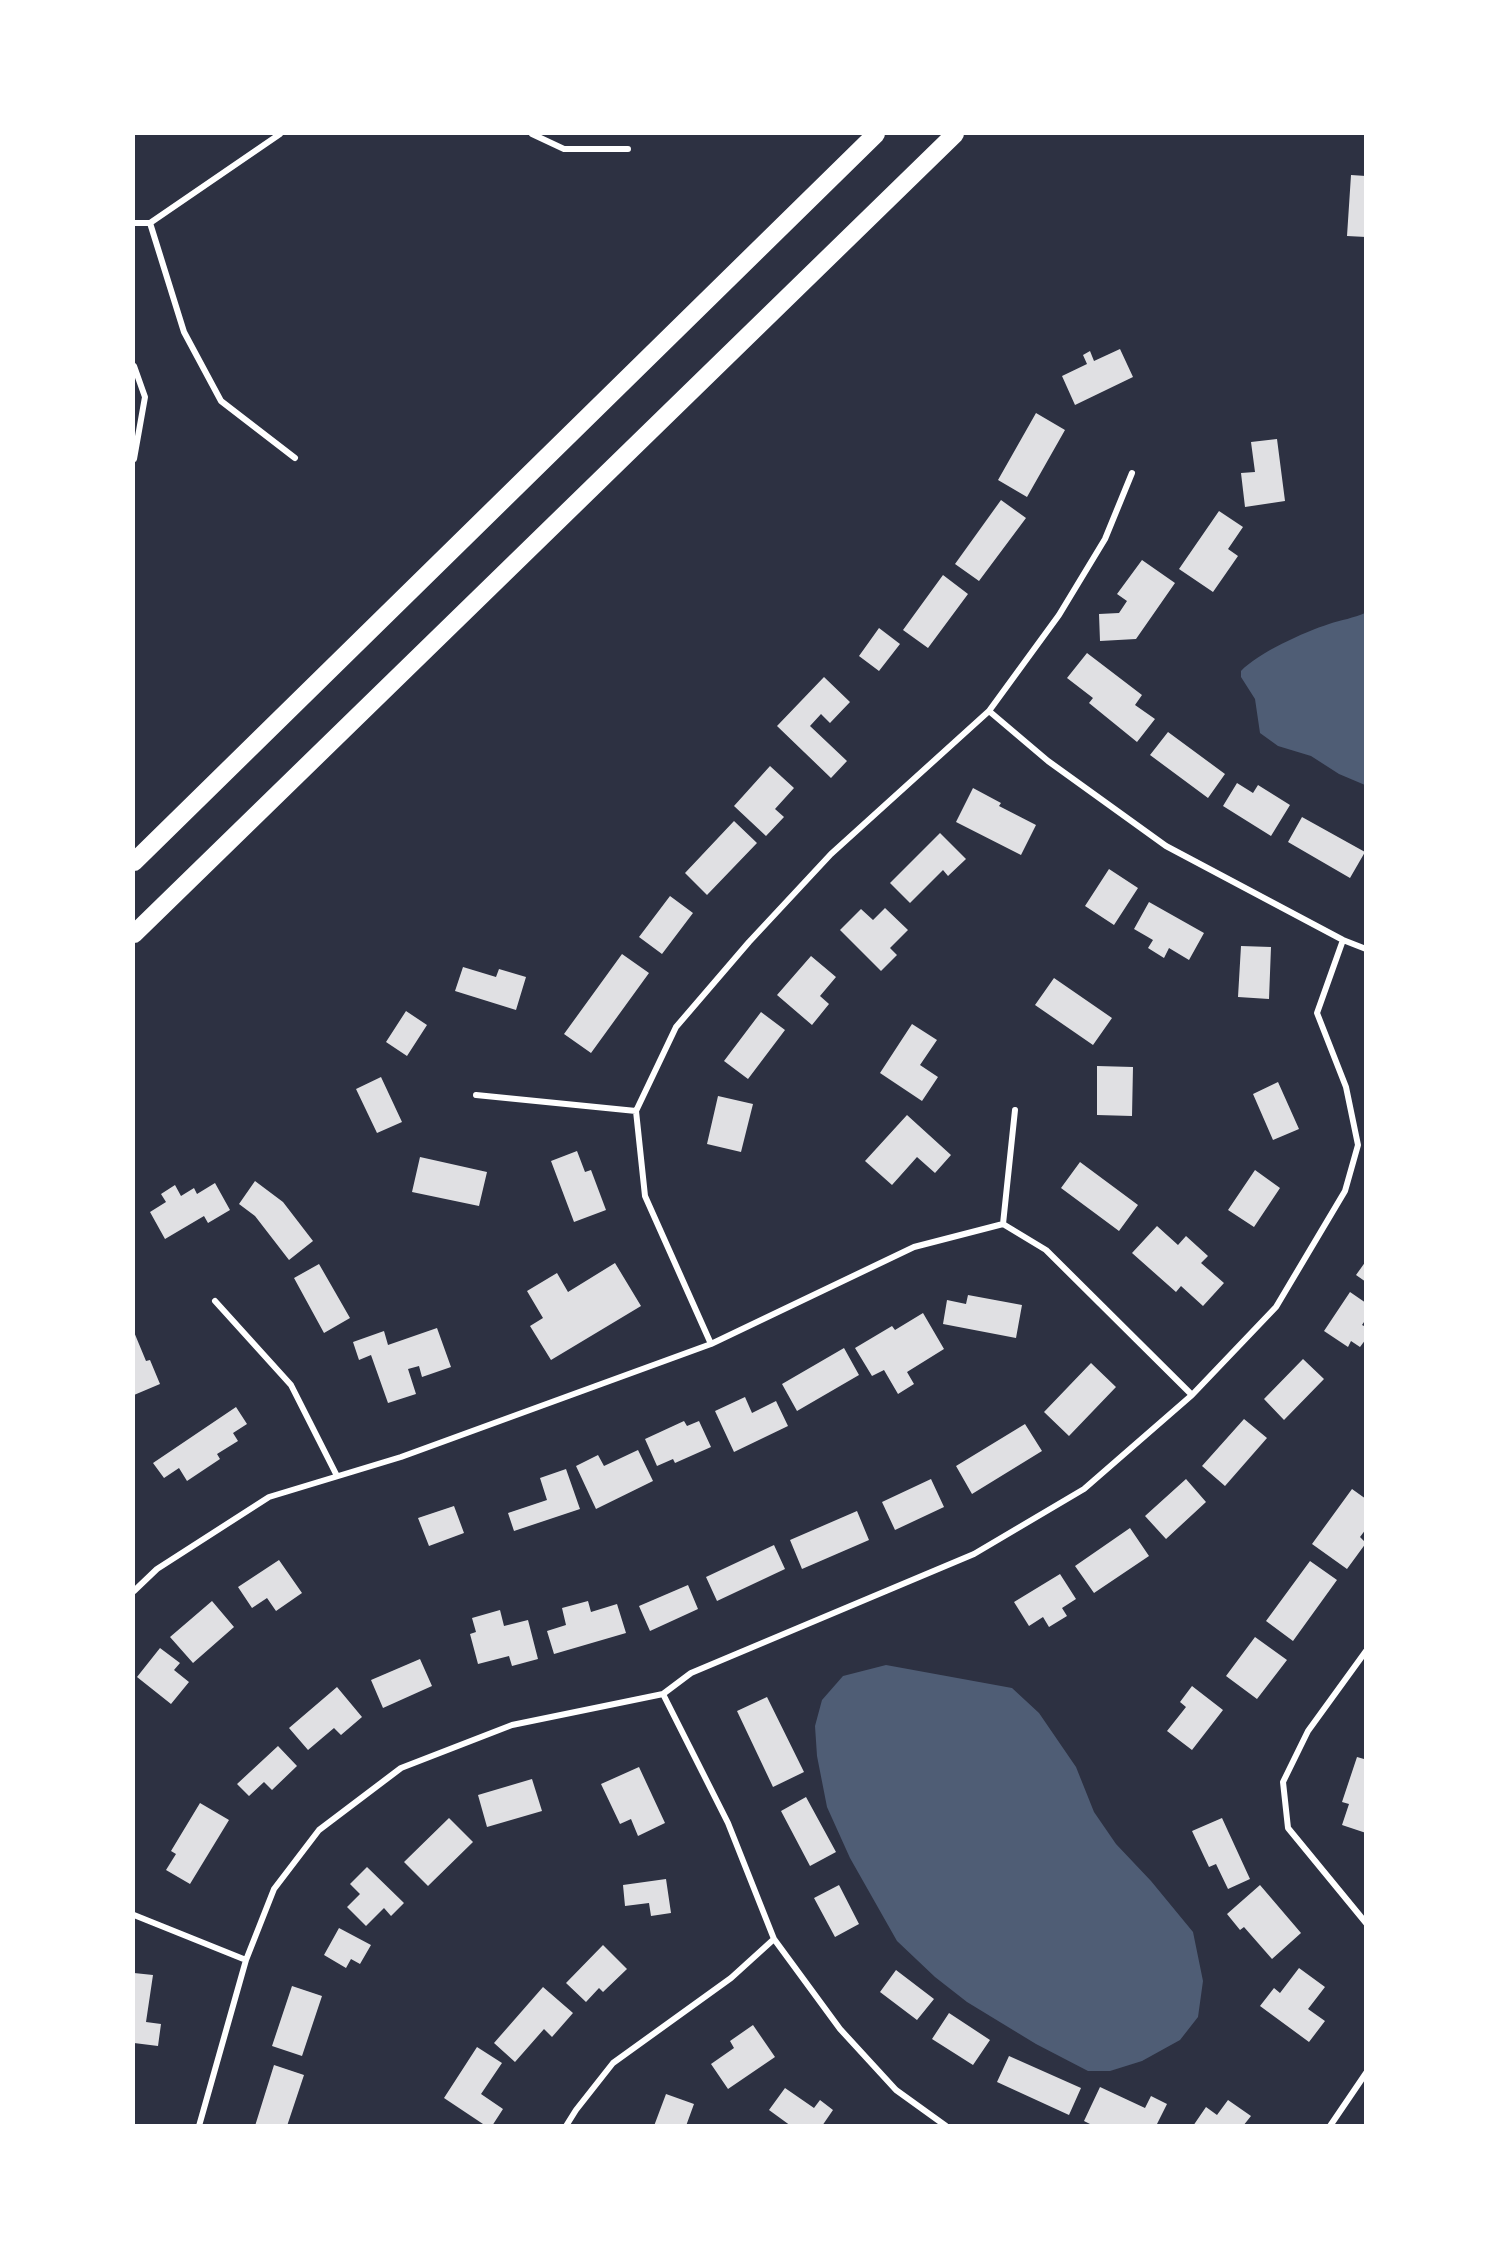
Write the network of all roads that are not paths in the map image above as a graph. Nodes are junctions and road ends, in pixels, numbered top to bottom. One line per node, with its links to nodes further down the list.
1 (280, 134): 7 (street)
2 (532, 134): 5 (street)
3 (876, 134): 13 (highway)
4 (955, 134): 14 (highway)
5 (628, 149)
6 (134, 223): 7 (street)
7 (150, 223): 9 (street)
8 (134, 366): 10 (street)
9 (296, 458)
10 (134, 459)
11 (1132, 473): 12 (street)
12 (989, 711): 15 (street); 19 (street)
13 (134, 862)
14 (134, 934)
15 (1342, 940): 16 (street); 23 (street)
16 (1365, 949)
17 (476, 1095): 19 (street)
18 (1015, 1110): 20 (street)
19 (636, 1111): 22 (street)
20 (1003, 1224): 22 (street); 23 (street)
21 (215, 1301): 24 (street)
22 (711, 1344): 24 (street)
23 (1192, 1395): 27 (street)
24 (337, 1476): 25 (street)
25 (134, 1591)
26 (1365, 1651): 29 (street)
27 (663, 1694): 30 (street); 31 (street)
28 (134, 1915): 31 (street)
29 (1365, 1923)
30 (774, 1939): 34 (street); 35 (street)
31 (246, 1960): 33 (street)
32 (1365, 2073): 36 (street)
33 (199, 2126)
34 (566, 2126)
35 (946, 2126)
36 (1330, 2126)

